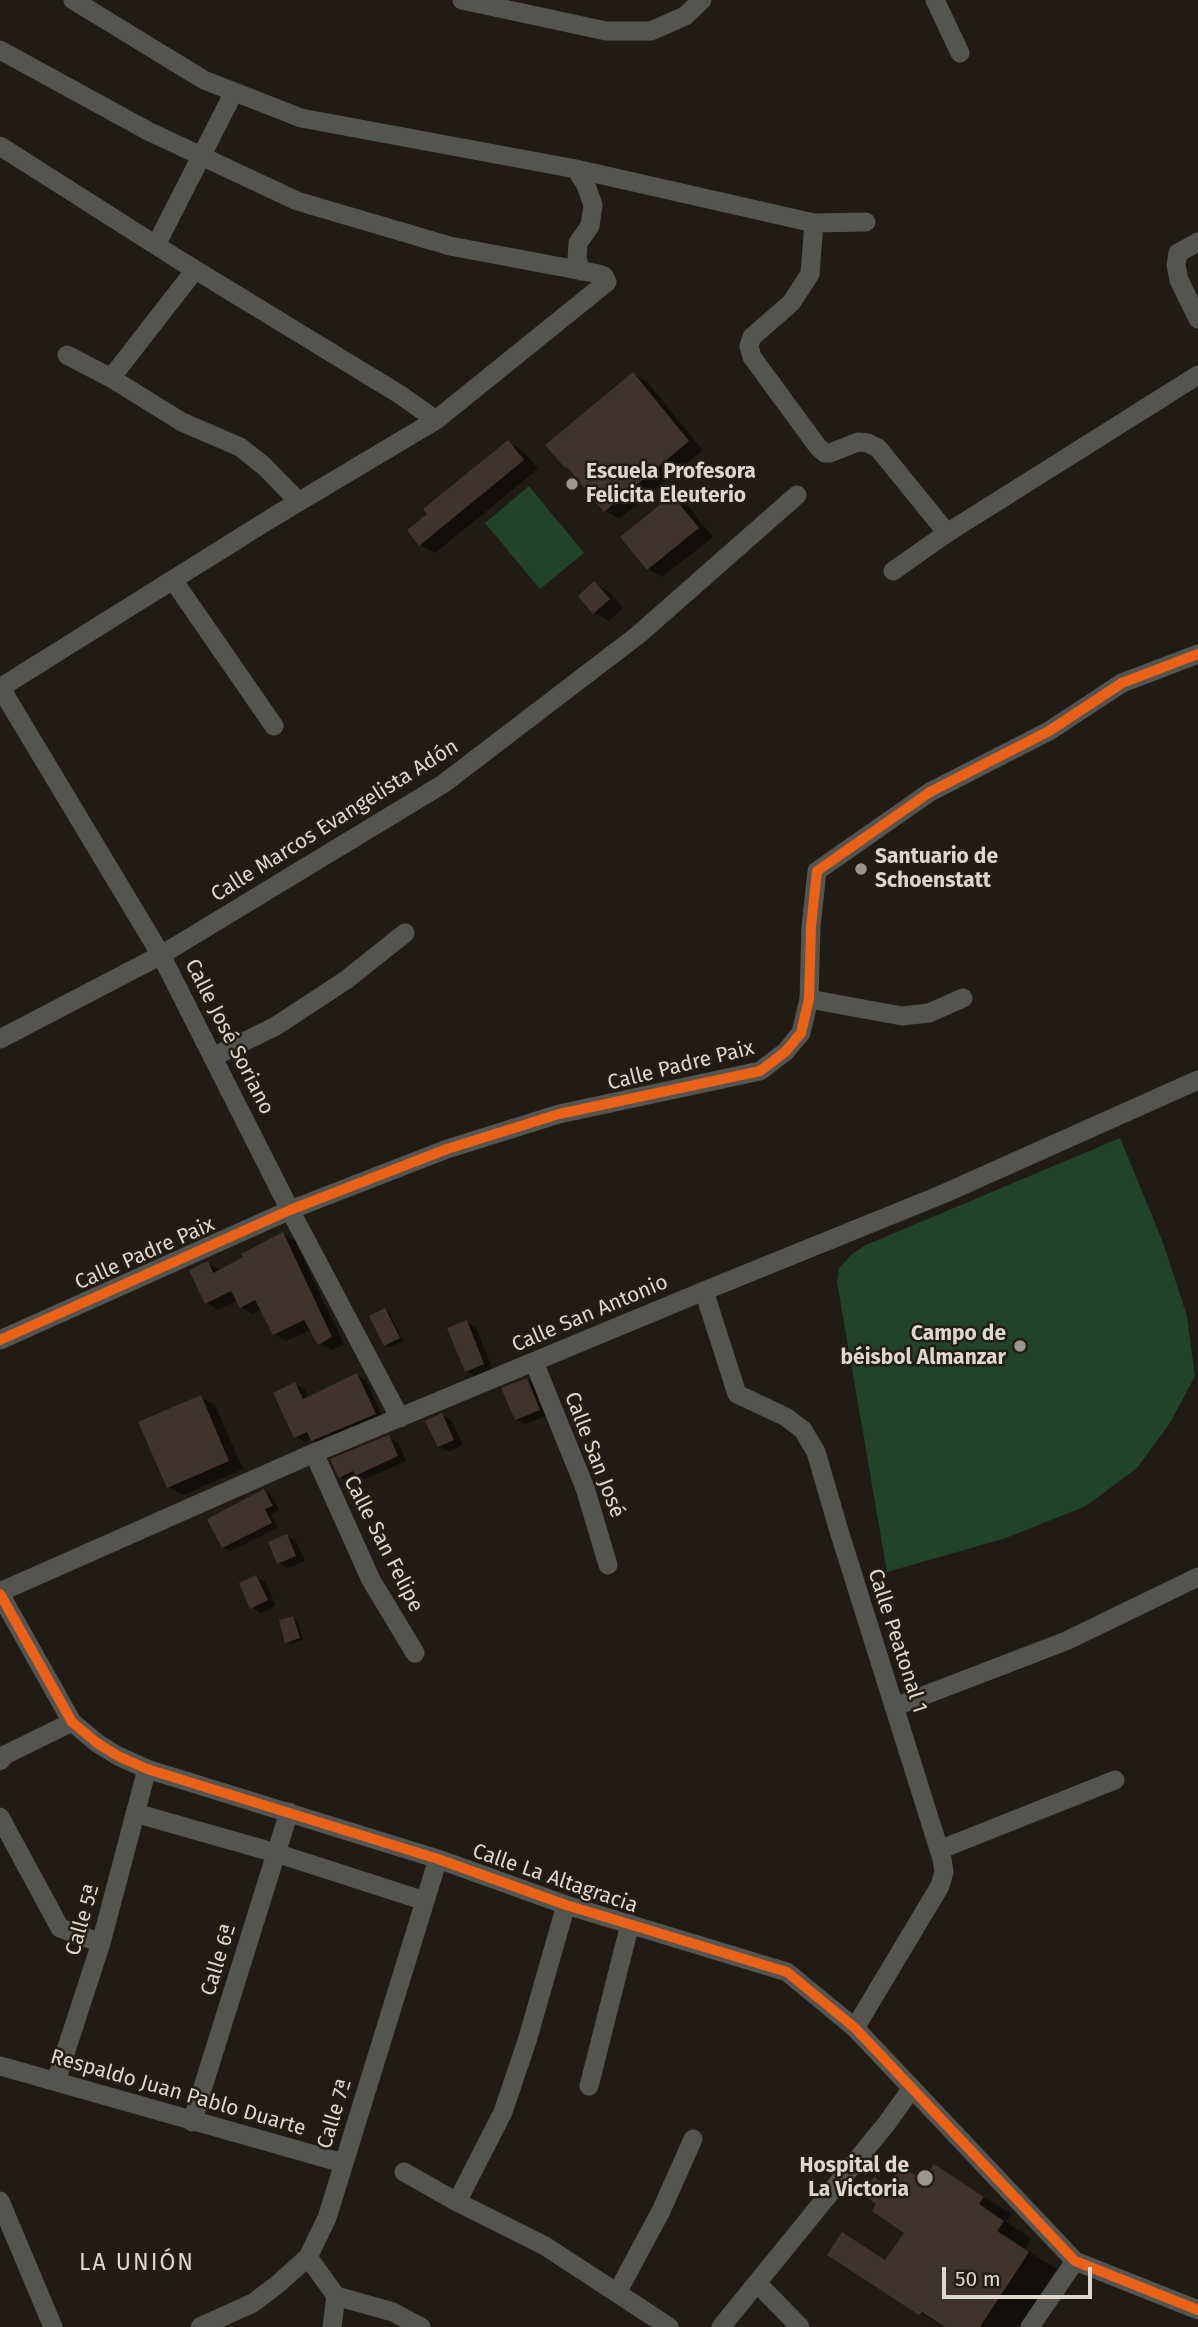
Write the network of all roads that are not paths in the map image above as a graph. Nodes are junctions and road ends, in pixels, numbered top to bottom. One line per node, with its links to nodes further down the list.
1 (73, 0): 7 (street)
2 (462, 0): 3 (street)
3 (702, 0)
4 (935, 0): 6 (street)
5 (0, 50): 9 (street)
6 (960, 52)
7 (234, 92): 9 (street); 10 (street)
8 (0, 146): 14 (street)
9 (200, 156): 14 (street); 16 (street)
10 (576, 169): 12 (street); 16 (street)
11 (866, 222): 12 (street)
12 (814, 223): 24 (street)
13 (1198, 242): 17 (street)
14 (156, 245): 15 (street)
15 (195, 270): 20 (street); 21 (street)
16 (581, 271): 21 (street)
17 (1198, 319)
18 (68, 355): 20 (street)
19 (1198, 375): 24 (street)
20 (111, 378): 23 (street)
21 (436, 420): 23 (street)
22 (797, 495): 31 (street, Calle Marcos Evangelista Adón)
23 (299, 502): 26 (street)
24 (947, 533): 25 (street)
25 (893, 571)
26 (173, 580): 28 (street); 29 (street)
27 (1198, 654): 33 (street, Calle Padre Paix)
28 (0, 688): 31 (street, Calle José Soriano)
29 (274, 726)
30 (405, 933): 35 (street)
31 (162, 955): 34 (street, Calle Marcos Evangelista Adón); 35 (street, Calle José Soriano)
32 (962, 998): 33 (street)
33 (809, 999): 37 (street, Calle Padre Paix)
34 (0, 1039)
35 (213, 1056): 37 (street, Calle José Soriano)
36 (1198, 1080): 38 (street, Calle San Antonio)
37 (290, 1210): 39 (street, Calle Padre Paix); 41 (street, Calle José Soriano)
38 (704, 1291): 40 (street, Calle San Antonio); 47 (street, Calle Peatonal 1)
39 (0, 1340)
40 (534, 1362): 41 (street, Calle San Antonio); 43 (street, Calle San José)
41 (400, 1418): 42 (street, Calle San Antonio)
42 (314, 1453): 45 (street, Calle San Antonio); 46 (street, Calle San Felipe)
43 (608, 1565)
44 (1198, 1577): 47 (street)
45 (0, 1593): 48 (street, Calle La Altagracia)
46 (415, 1653)
47 (894, 1707): 55 (street, Calle Peatonal 1)
48 (72, 1723): 49 (street); 50 (street, Calle La Altagracia)
49 (0, 1761)
50 (147, 1769): 52 (street, Calle La Altagracia); 53 (street, Calle 5ª)
51 (1115, 1780): 55 (street)
52 (289, 1812): 56 (street, Calle 6ª); 57 (street, Calle La Altagracia)
53 (135, 1813): 56 (street); 61 (street, Calle 5ª)
54 (1, 1820): 61 (street)
55 (939, 1850): 62 (street, Calle Peatonal 1)
56 (276, 1853): 58 (street); 67 (street, Calle 6ª)
57 (438, 1859): 58 (street, Calle 7ª); 59 (street, Calle La Altagracia)
58 (425, 1901): 69 (street, Calle 7ª)
59 (566, 1905): 60 (street, Calle La Altagracia); 72 (street)
60 (630, 1924): 62 (street, Calle La Altagracia); 65 (street)
61 (101, 1943): 64 (street, Calle 5ª)
62 (855, 2028): 66 (street, Calle La Altagracia)
63 (0, 2066): 64 (street, Respaldo Juan Pablo Duarte)
64 (56, 2081): 67 (street, Respaldo Juan Pablo Duarte)
65 (589, 2086)
66 (912, 2088): 74 (street, Calle La Altagracia); 75 (street)
67 (192, 2122): 69 (street, Respaldo Juan Pablo Duarte)
68 (693, 2139): 76 (street)
69 (344, 2163): 73 (street, Calle 7ª)
70 (404, 2172): 72 (street)
71 (0, 2201): 79 (street)
72 (457, 2202): 76 (street)
73 (308, 2257): 77 (street); 80 (street, Calle 7ª)
74 (1075, 2261): 78 (street); 86 (street)
75 (758, 2284): 84 (street); 85 (street)
76 (617, 2294): 83 (street)
77 (336, 2296): 81 (street); 82 (street)
78 (1198, 2310)
79 (53, 2327)
80 (200, 2327)
81 (332, 2327)
82 (421, 2327)
83 (669, 2327)
84 (721, 2327)
85 (800, 2327)
86 (1030, 2327)

